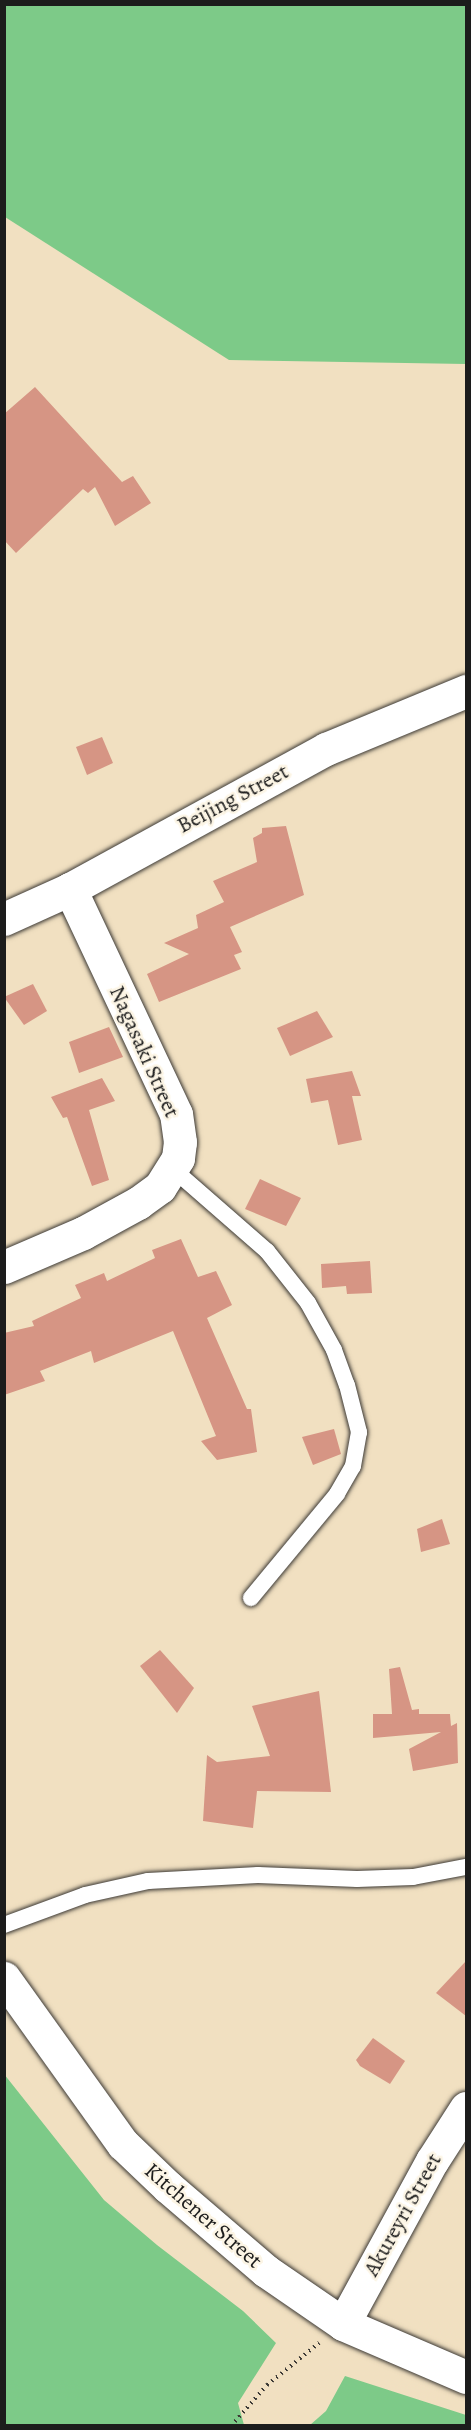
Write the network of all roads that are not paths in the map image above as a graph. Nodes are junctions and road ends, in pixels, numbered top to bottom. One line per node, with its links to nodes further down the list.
1 (466, 691): 2 (street, Beijing Street)
2 (70, 889): 3 (street, Beijing Street); 4 (street, Nagasaki Street)
3 (4, 919)
4 (173, 1169): 5 (street, Nagasaki Street); 6 (lane)
5 (4, 1267)
6 (251, 1598)
7 (466, 1867): 8 (lane)
8 (4, 1925)
9 (4, 1978): 11 (street, Kitchener Street)
10 (466, 2108): 11 (street, Akureyri Street)
11 (343, 2324): 12 (street, Kitchener Street)
12 (466, 2377)

